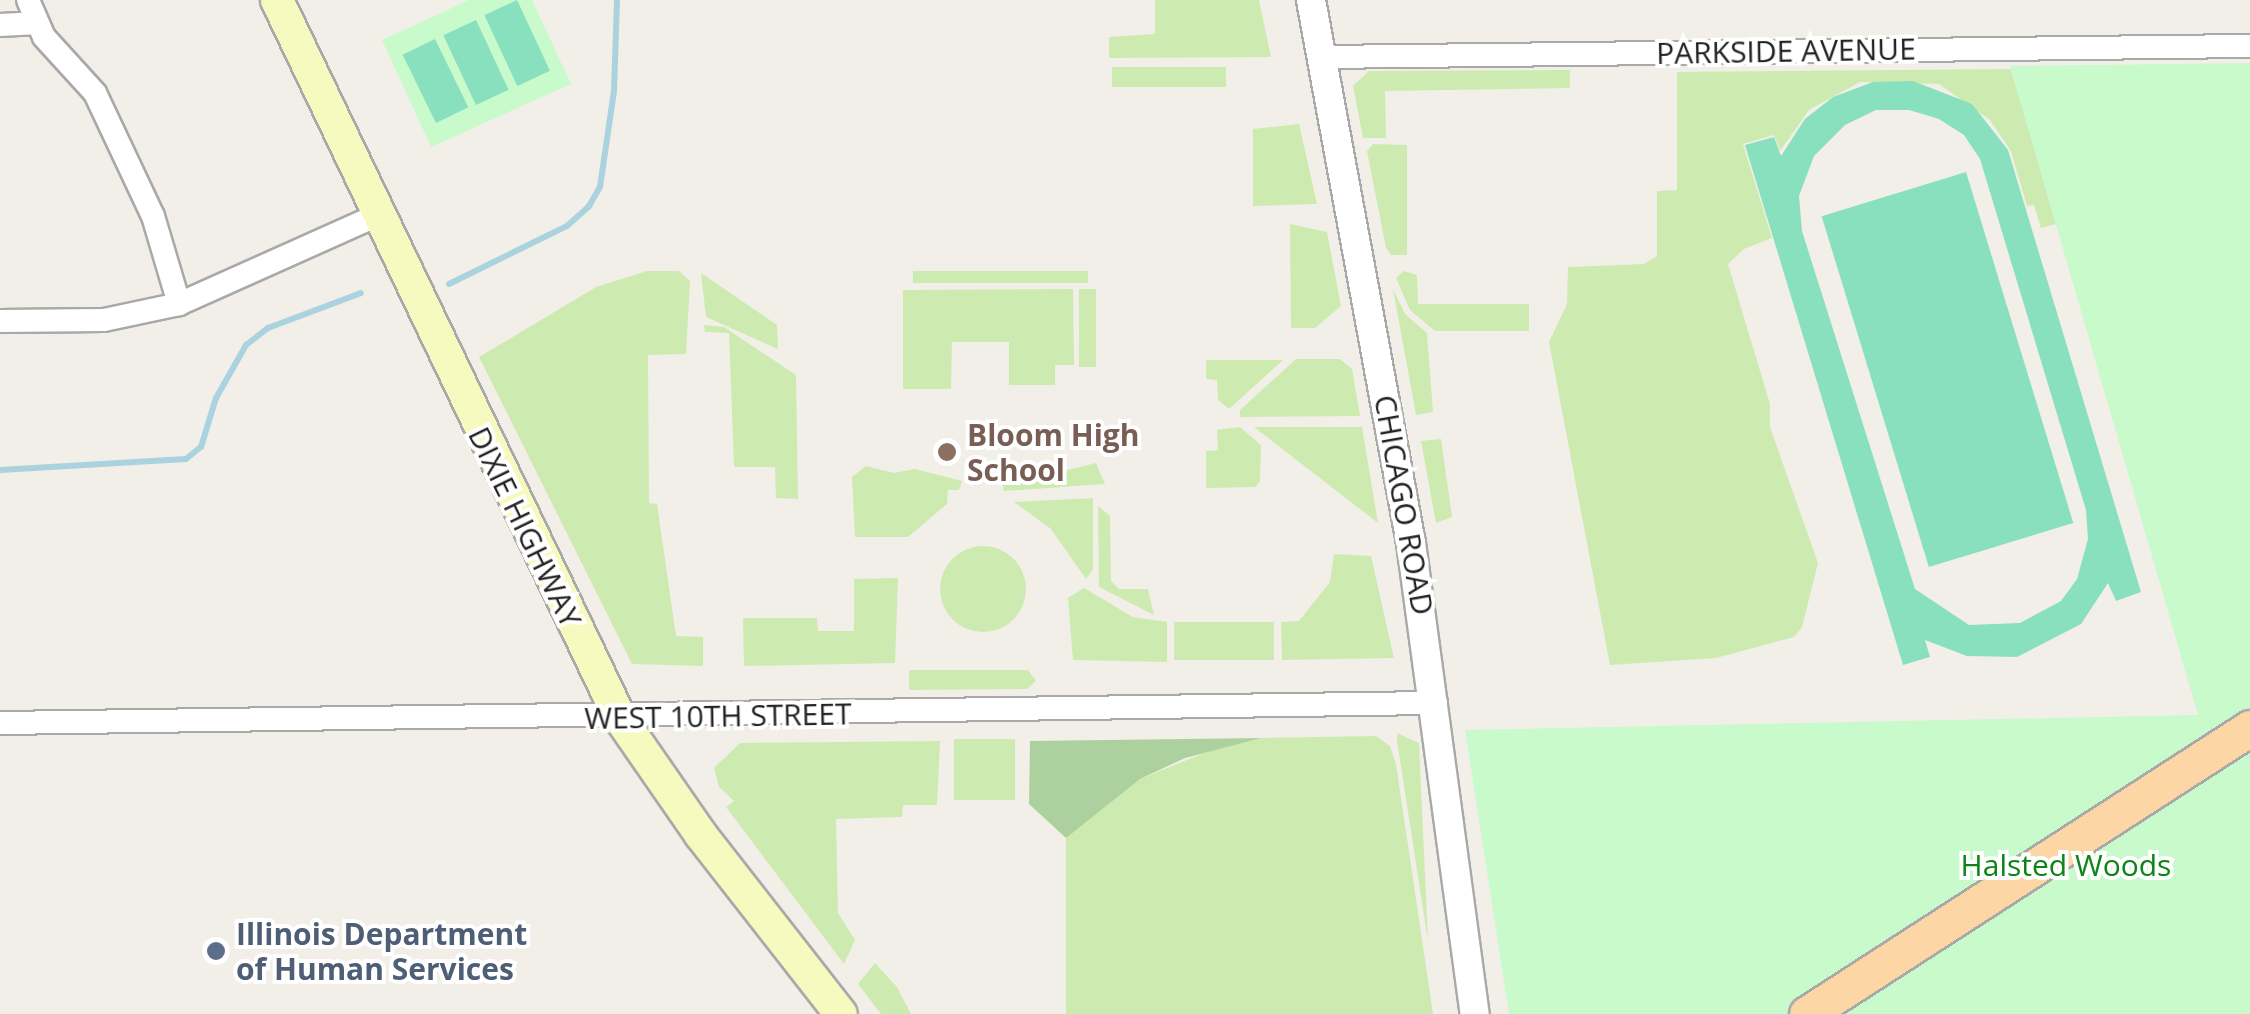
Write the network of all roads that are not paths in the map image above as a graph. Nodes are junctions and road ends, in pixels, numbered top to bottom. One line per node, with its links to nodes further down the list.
1 (277, 0): 7 (main road, DIXIE HIGHWAY)
2 (1310, 0): 6 (street, CHICAGO ROAD)
3 (31, 11): 4 (street); 8 (street)
4 (0, 25)
5 (2250, 46): 6 (street, PARKSIDE AVENUE)
6 (1322, 56): 10 (street, CHICAGO ROAD)
7 (376, 216): 8 (street); 11 (main road, DIXIE HIGHWAY)
8 (180, 304): 9 (street)
9 (0, 321)
10 (1436, 704): 11 (street, WEST 10TH STREET); 15 (street, CHICAGO ROAD)
11 (620, 718): 12 (street, WEST 10TH STREET); 14 (main road, DIXIE HIGHWAY)
12 (0, 723)
13 (2250, 728): 16 (main road)
14 (842, 1014)
15 (1475, 1014)
16 (1807, 1014)

